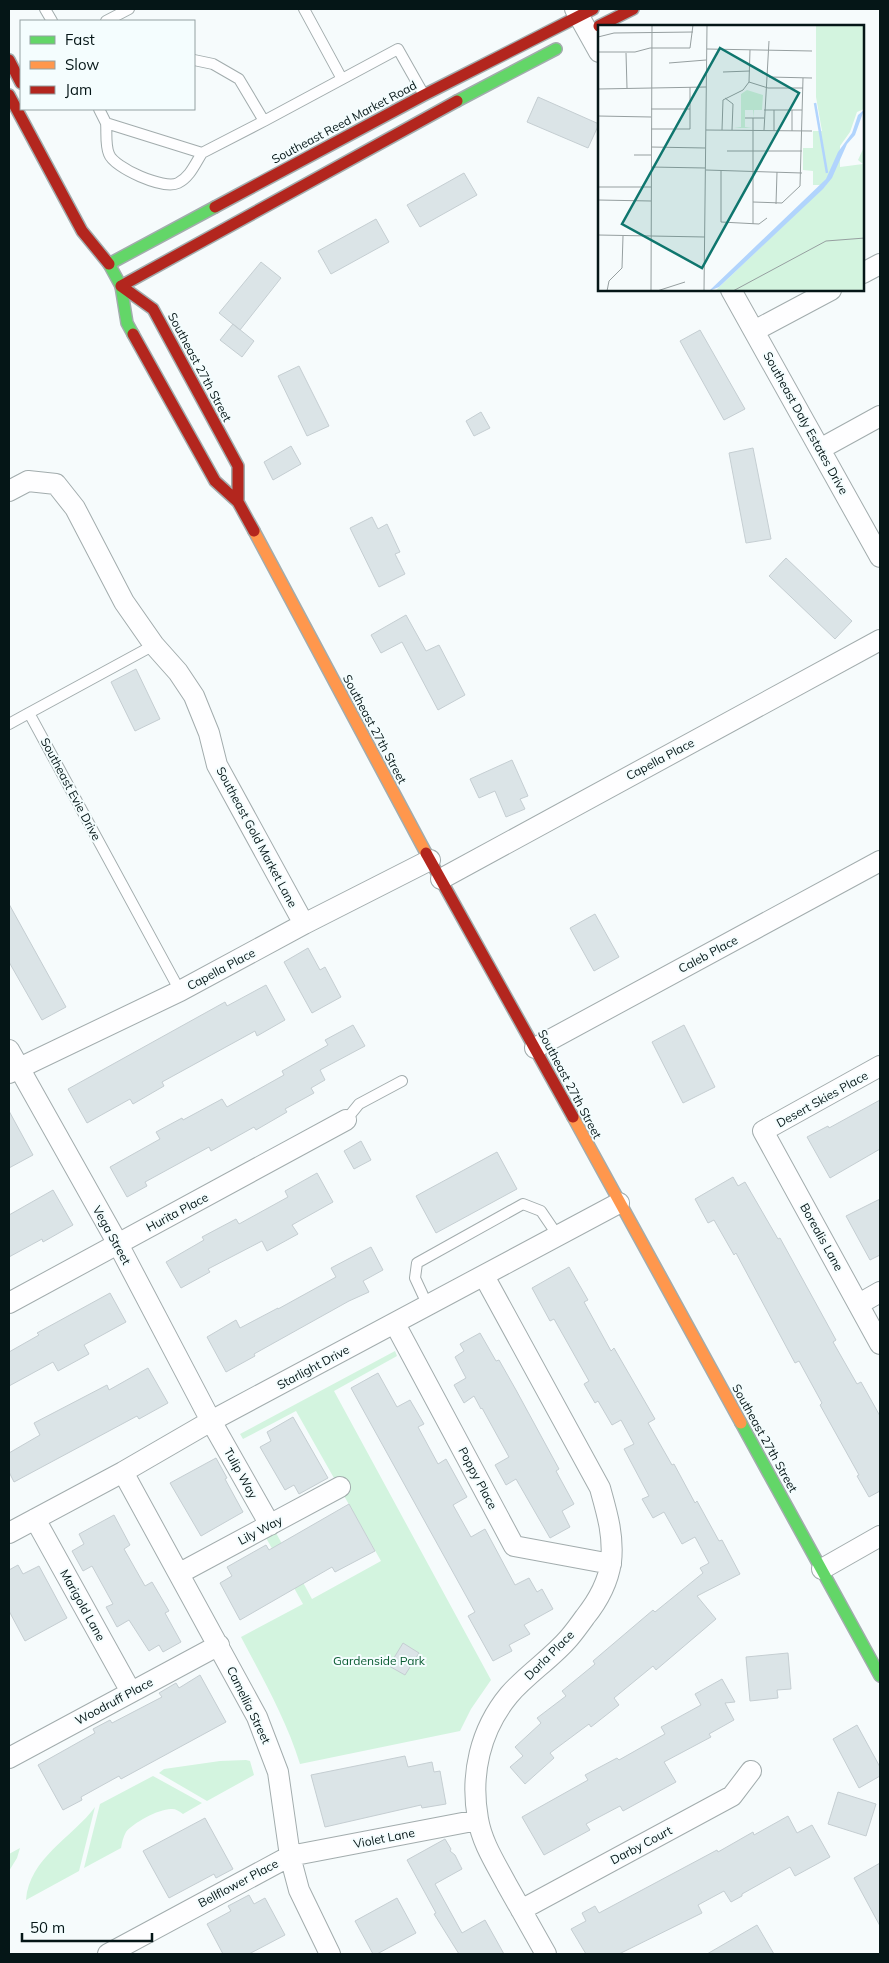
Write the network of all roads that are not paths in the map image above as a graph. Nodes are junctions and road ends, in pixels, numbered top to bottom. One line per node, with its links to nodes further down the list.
1 (45, 9): 5 (lane)
2 (129, 9): 6 (lane)
3 (304, 9): 12 (lane)
4 (633, 9): 7 (main road, Southeast Reed Market Road)
5 (51, 20)
6 (108, 20)
7 (588, 22): 9 (street); 15 (main road, Southeast Reed Market Road)
8 (562, 46): 17 (main road)
9 (598, 49)
10 (9, 60): 13 (main road)
11 (195, 60): 18 (lane)
12 (342, 79): 15 (lane); 18 (lane)
13 (20, 81)
14 (9, 95): 22 (main road, Southeast 27th Street)
15 (424, 95): 17 (lane); 22 (main road, Southeast Reed Market Road)
16 (100, 110): 19 (lane)
17 (434, 113): 25 (main road)
18 (264, 121): 20 (lane)
19 (106, 123): 20 (lane); 20 (lane)
20 (202, 153)
21 (103, 239): 22 (main road, Southeast 27th Street)
22 (109, 264): 25 (main road, Southeast 27th Street)
23 (880, 264): 24 (street)
24 (864, 272)
25 (121, 286): 32 (main road, Southeast 27th Street); 32 (main road, Southeast 27th Street)
26 (733, 291): 28 (street, Southeast Daly Estates Drive)
27 (829, 291): 28 (street)
28 (754, 331): 30 (street, Southeast Daly Estates Drive)
29 (880, 416): 30 (street)
30 (820, 449): 33 (street, Southeast Daly Estates Drive)
31 (9, 491): 35 (street, Southeast Gold Market Lane)
32 (238, 502): 38 (main road, Southeast 27th Street)
33 (880, 557)
34 (880, 640): 40 (street, Capella Place)
35 (154, 646): 36 (lane); 41 (street, Southeast Gold Market Lane)
36 (29, 713): 37 (lane); 42 (lane, Southeast Evie Drive)
37 (9, 724)
38 (430, 860): 40 (main road, Southeast 27th Street); 41 (street, Capella Place)
39 (880, 861): 43 (street, Caleb Place)
40 (441, 878): 43 (main road, Southeast 27th Street)
41 (304, 924): 42 (street, Capella Place)
42 (180, 990): 44 (street, Capella Place)
43 (535, 1048): 49 (main road, Southeast 27th Street)
44 (12, 1064): 51 (street, Vega Street)
45 (880, 1066): 48 (street, Desert Skies Place)
46 (402, 1081): 47 (lane)
47 (346, 1120): 51 (street, Hurita Place)
48 (763, 1131): 55 (street, Borealis Lane)
49 (618, 1203): 50 (street, Starlight Drive); 67 (main road, Southeast 27th Street)
50 (558, 1236): 52 (street, Starlight Drive); 56 (lane)
51 (118, 1244): 54 (street, Hurita Place); 59 (street, Vega Street)
52 (484, 1276): 56 (street, Starlight Drive); 66 (street, Darla Place)
53 (880, 1292): 55 (street)
54 (9, 1303)
55 (859, 1304): 58 (street, Borealis Lane)
56 (428, 1306): 57 (street, Starlight Drive)
57 (395, 1324): 59 (street, Starlight Drive); 66 (street, Poppy Place)
58 (880, 1344)
59 (211, 1421): 60 (street, Starlight Drive); 63 (street, Tulip Way)
60 (124, 1472): 62 (street, Starlight Drive); 68 (street, Camellia Street)
61 (340, 1487): 63 (street, Lily Way)
62 (36, 1519): 64 (street, Starlight Drive); 71 (street, Marigold Lane)
63 (270, 1524): 68 (street, Lily Way)
64 (9, 1533)
65 (880, 1536): 67 (street)
66 (611, 1564): 74 (street, Darla Place)
67 (822, 1569): 70 (main road, Southeast 27th Street)
68 (180, 1573): 69 (street, Camellia Street)
69 (219, 1645): 71 (street, Woodruff Place); 75 (street, Camellia Street)
70 (880, 1676)
71 (131, 1692): 72 (street, Woodruff Place)
72 (9, 1758)
73 (751, 1770): 76 (street, Darby Court)
74 (478, 1820): 75 (street, Violet Lane); 76 (street, Darla Place)
75 (290, 1856): 77 (street, Bellflower Place); 78 (street, Camellia Street)
76 (521, 1910): 79 (street, Darla Place)
77 (108, 1954)
78 (329, 1954)
79 (546, 1954)

